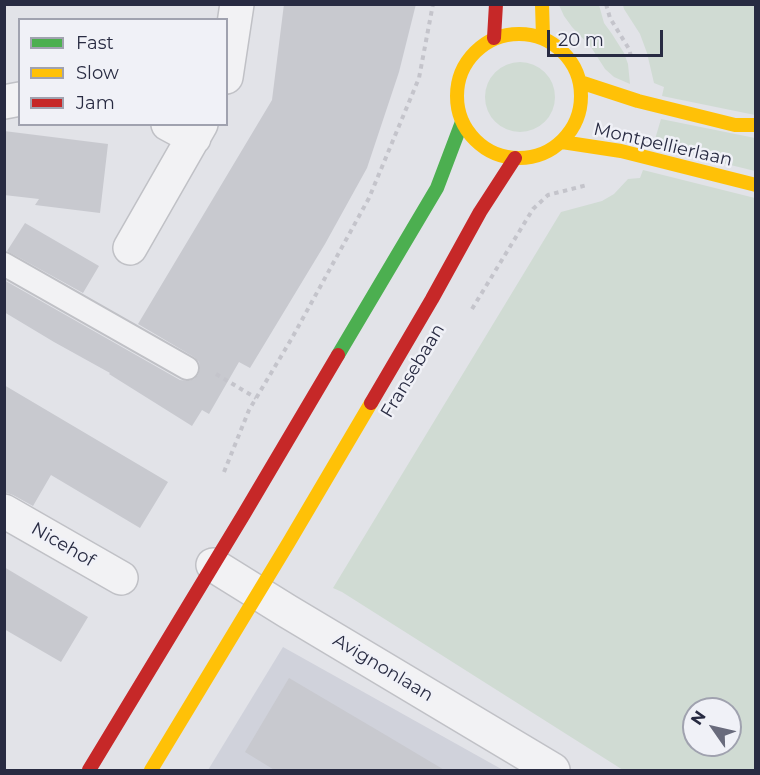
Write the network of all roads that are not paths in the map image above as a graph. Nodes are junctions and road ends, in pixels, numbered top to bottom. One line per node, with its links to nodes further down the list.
1 (237, 4): 6 (street)
2 (496, 4): 5 (street)
3 (542, 4): 4 (street)
4 (543, 37): 5 (street); 7 (street)
5 (495, 38): 8 (street)
6 (228, 64)
7 (580, 82): 9 (street, Montpellierlaan); 11 (street)
8 (462, 122): 12 (street); 18 (street)
9 (756, 124)
10 (188, 129): 14 (street)
11 (562, 142): 12 (street); 13 (street, Montpellierlaan)
12 (515, 158): 20 (street, Fransebaan)
13 (756, 185)
14 (130, 248)
15 (4, 264): 16 (lane)
16 (187, 368)
17 (4, 511): 19 (street, Nicehof)
18 (213, 565): 20 (street, Avignonlaan); 21 (street)
19 (121, 578)
20 (257, 593): 22 (street, Fransebaan); 23 (street, Avignonlaan)
21 (89, 771)
22 (151, 771)
23 (553, 771)

